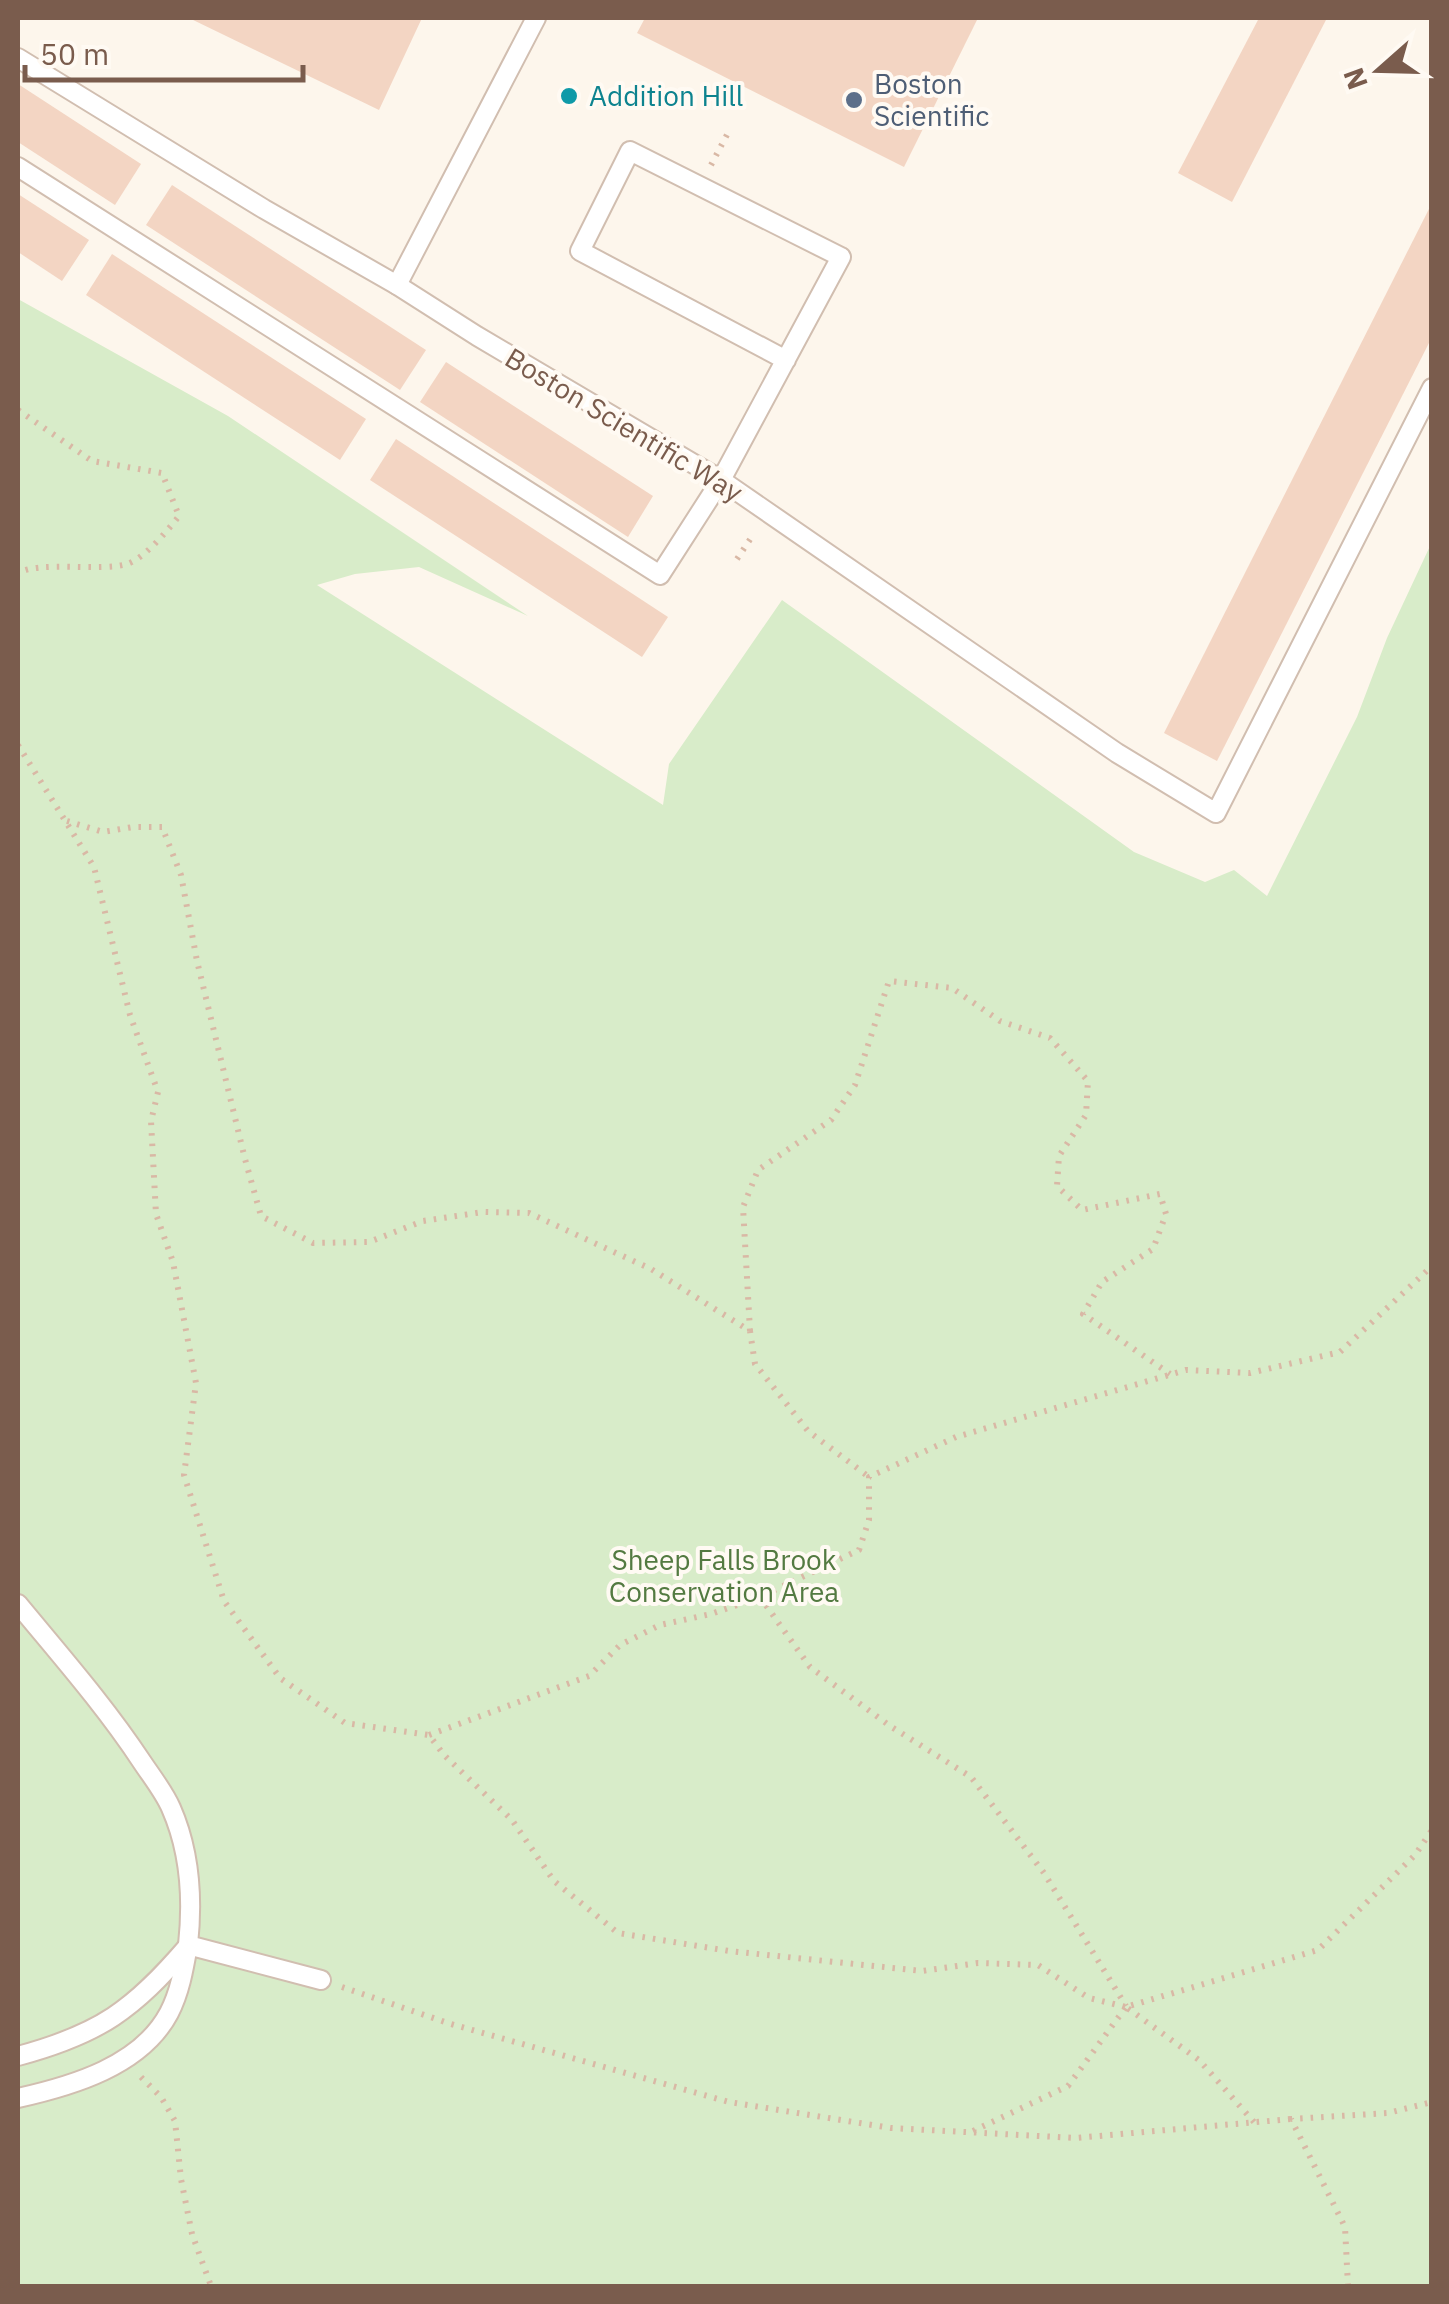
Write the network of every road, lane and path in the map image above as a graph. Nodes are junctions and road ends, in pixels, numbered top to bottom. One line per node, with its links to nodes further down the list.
1 (536, 18): 6 (lane)
2 (18, 58): 6 (lane, Boston Scientific Way)
3 (729, 131): 5 (path)
4 (18, 167): 10 (lane)
5 (700, 186): 7 (lane); 7 (lane)
6 (397, 285): 10 (lane, Boston Scientific Way)
7 (786, 360): 10 (lane)
8 (1432, 388): 10 (lane, Boston Scientific Way)
9 (18, 410): 11 (path)
10 (720, 480)
11 (18, 574)
12 (18, 745): 13 (path)
13 (66, 821): 15 (path); 20 (path)
14 (1432, 1266): 16 (path)
15 (750, 1331): 16 (path); 17 (path)
16 (1171, 1374): 17 (path)
17 (869, 1477): 18 (path)
18 (760, 1597): 20 (path); 24 (path)
19 (18, 1604): 22 (lane)
20 (429, 1735): 24 (path)
21 (1432, 1830): 24 (path)
22 (188, 1945): 23 (lane); 25 (lane); 26 (lane)
23 (322, 1980): 31 (path)
24 (1126, 2007): 30 (path); 31 (path)
25 (18, 2056)
26 (119, 2063): 27 (lane); 32 (path)
27 (18, 2098)
28 (1432, 2102): 29 (path)
29 (1291, 2119): 30 (path); 33 (path)
30 (1254, 2122): 31 (path)
31 (969, 2132)
32 (211, 2286)
33 (1348, 2286)

